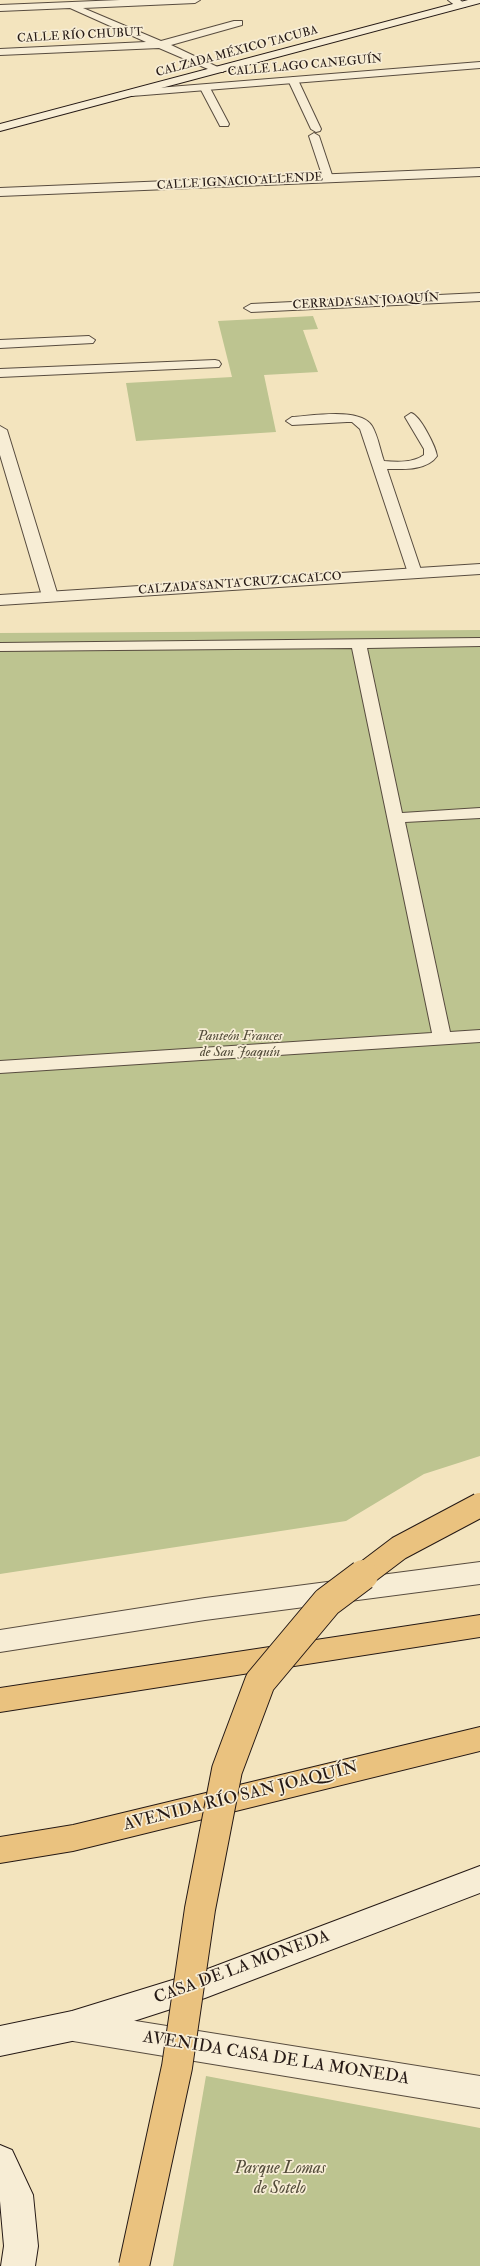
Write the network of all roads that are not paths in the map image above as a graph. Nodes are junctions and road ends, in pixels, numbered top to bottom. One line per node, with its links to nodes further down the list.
1 (195, 0): 3 (street)
2 (480, 0): 4 (street, CALZADA MÉXICO TACUBA)
3 (164, 1): 5 (street)
4 (457, 3): 11 (street, CALZADA MÉXICO TACUBA)
5 (70, 6): 6 (street); 8 (street)
6 (0, 8)
7 (238, 23): 8 (street)
8 (160, 45): 9 (street, CALLE RÍO CHUBUT); 11 (street)
9 (0, 52)
10 (480, 65): 12 (street, CALLE LAGO CANEGUÍN)
11 (218, 70): 14 (street, CALZADA MÉXICO TACUBA)
12 (293, 80): 13 (street, CALLE LAGO CANEGUÍN); 18 (lane)
13 (205, 88): 14 (street, CALLE LAGO CANEGUÍN); 15 (lane)
14 (132, 93): 16 (street, CALZADA MÉXICO TACUBA)
15 (224, 124)
16 (0, 128)
17 (480, 172): 18 (street, CALLE IGNACIO ALLENDE)
18 (328, 178): 19 (street, CALLE IGNACIO ALLENDE)
19 (0, 192)
20 (480, 297): 21 (street, CERRADA SAN JOAQUÍN)
21 (251, 308)
22 (89, 340): 23 (lane)
23 (0, 344)
24 (215, 364): 25 (lane)
25 (0, 373)
26 (411, 417): 30 (lane)
27 (292, 421): 30 (lane)
28 (0, 430): 29 (street)
29 (4, 457): 33 (street)
30 (378, 466): 32 (lane)
31 (480, 569): 32 (street, CALZADA SANTA CRUZ CACALCO)
32 (415, 573): 33 (street, CALZADA SANTA CRUZ CACALCO)
33 (50, 596): 34 (street, CALZADA SANTA CRUZ CACALCO)
34 (0, 600)
35 (480, 642): 36 (lane)
36 (359, 645): 37 (lane); 39 (lane)
37 (0, 647)
38 (480, 813): 39 (lane)
39 (396, 818): 41 (lane)
40 (480, 1036): 41 (lane)
41 (442, 1038): 42 (lane)
42 (0, 1068)
43 (480, 1504): 56 (highway, bridge)
44 (480, 1573): 46 (street)
45 (480, 1626): 47 (highway)
46 (0, 1641)
47 (0, 1700)
48 (480, 1739): 49 (highway, AVENIDA RÍO SAN JOAQUÍN)
49 (0, 1850)
50 (480, 1879): 51 (street, CASA DE LA MONEDA)
51 (72, 2026): 52 (street, CASA DE LA MONEDA); 53 (street, AVENIDA CASA DE LA MONEDA)
52 (0, 2041)
53 (480, 2092)
54 (0, 2161): 55 (street)
55 (18, 2266)
56 (134, 2266)

